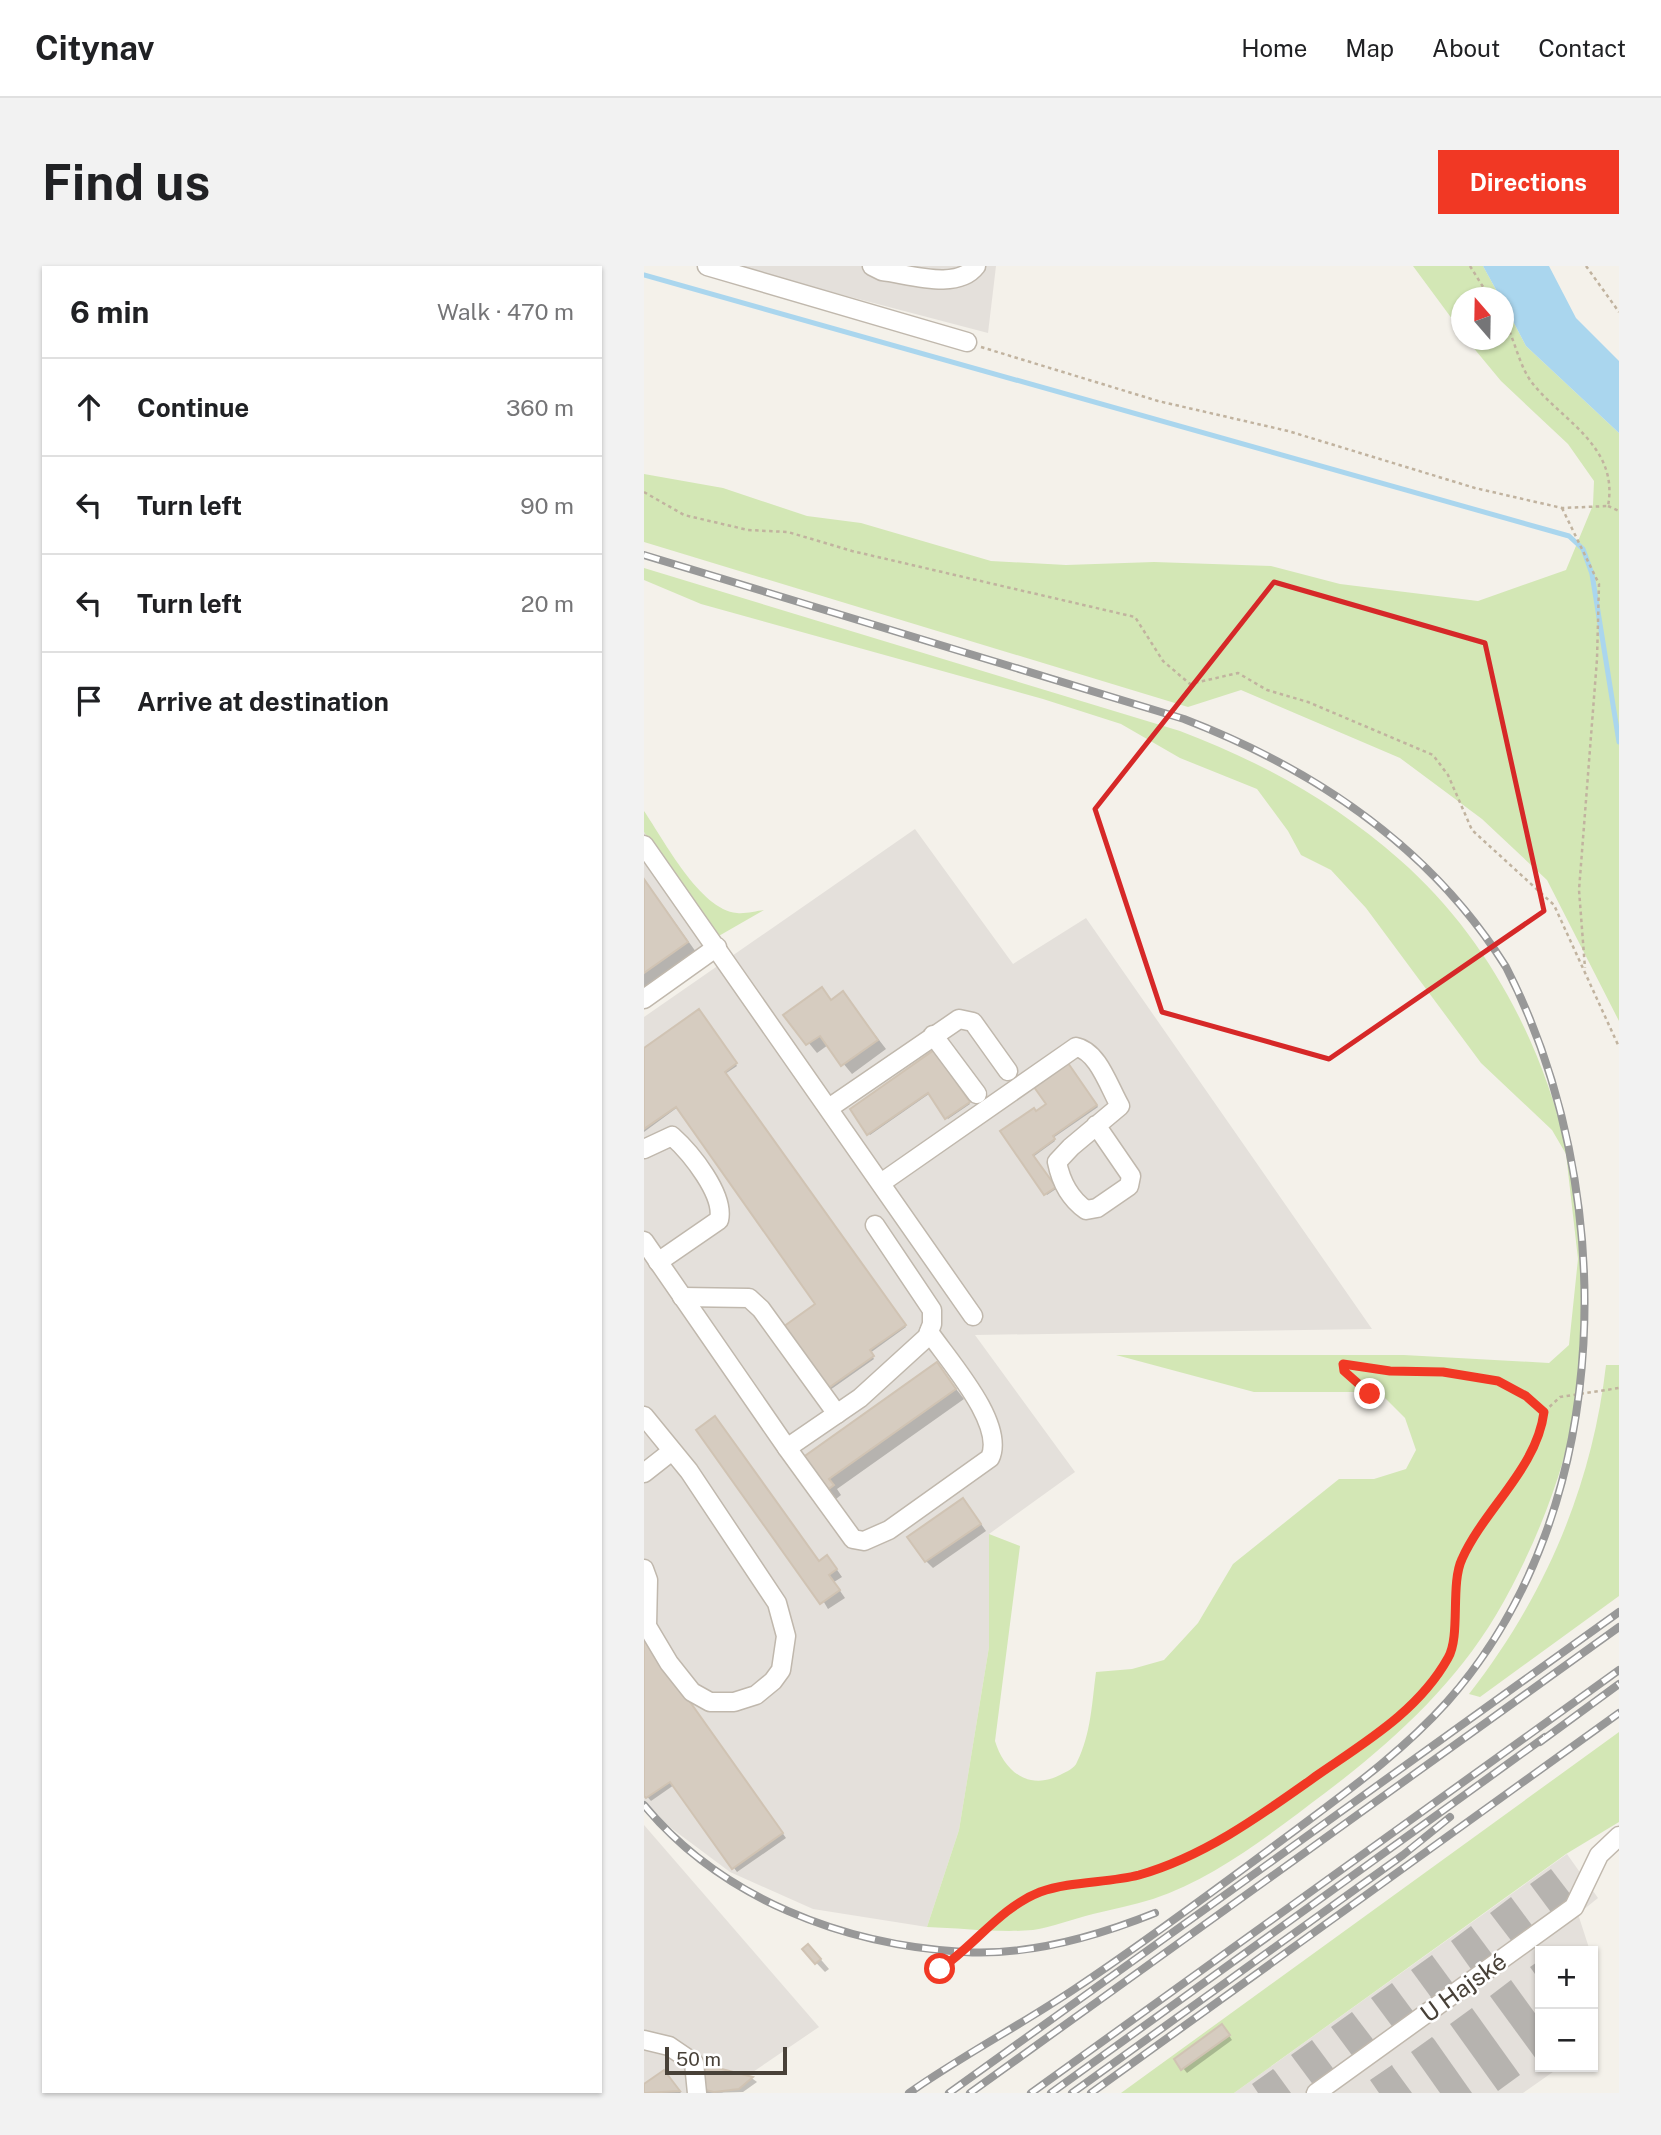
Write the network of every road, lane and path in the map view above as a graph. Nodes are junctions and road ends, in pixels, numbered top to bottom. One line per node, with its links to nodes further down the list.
1 (707, 266): 8 (street)
2 (872, 266): 3 (street)
3 (976, 266)
4 (1470, 266): 6 (path)
5 (1586, 266): 7 (path)
6 (1483, 287)
7 (1619, 312)
8 (967, 342): 12 (path)
9 (1514, 345): 11 (path)
10 (644, 492): 16 (path)
11 (1608, 506): 12 (path); 13 (path)
12 (1562, 508): 16 (path)
13 (1619, 511)
14 (644, 845): 15 (street)
15 (717, 947): 17 (street); 22 (street)
16 (1585, 973): 19 (path)
17 (644, 999)
18 (933, 1035): 20 (street); 21 (street); 22 (street)
19 (1619, 1047)
20 (1007, 1071)
21 (977, 1094)
22 (828, 1108): 25 (street)
23 (1096, 1125): 23 (street); 25 (street)
24 (644, 1149): 28 (street)
25 (881, 1183): 30 (street)
26 (875, 1225): 31 (street)
27 (644, 1241): 28 (street)
28 (658, 1262): 29 (street)
29 (682, 1297): 35 (street); 37 (street)
30 (973, 1315)
31 (929, 1332): 35 (street); 37 (street)
32 (1619, 1388): 34 (path)
33 (1370, 1394): 34 (path)
34 (1544, 1412): 42 (path)
35 (837, 1414): 37 (street)
36 (644, 1416): 38 (street)
37 (787, 1448)
38 (672, 1451): 39 (street); 40 (street)
39 (644, 1473)
40 (644, 1569)
41 (1619, 1836): 45 (street, U Hajské)
42 (940, 1969)
43 (644, 2040): 44 (street)
44 (697, 2093)
45 (1316, 2093)

